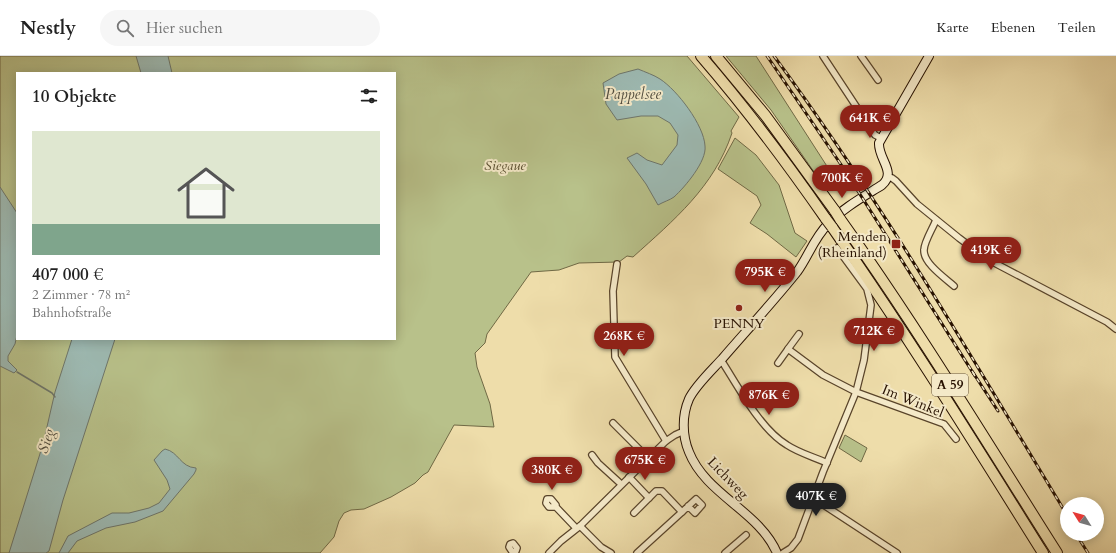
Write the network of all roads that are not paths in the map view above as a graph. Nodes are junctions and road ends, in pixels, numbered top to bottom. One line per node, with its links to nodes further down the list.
1 (701, 56): 43 (highway, A 59)
2 (716, 56): 44 (highway, A 59)
3 (823, 56): 7 (street)
4 (861, 56): 6 (street)
5 (929, 56): 7 (main road)
6 (878, 80)
7 (881, 138): 8 (main road)
8 (887, 177): 9 (street); 16 (main road, Lichweg)
9 (936, 220): 12 (street); 13 (street)
10 (837, 248): 18 (street)
11 (617, 264): 22 (street)
12 (954, 286)
13 (1116, 329)
14 (799, 334): 15 (street)
15 (788, 349): 17 (street); 18 (street, Im Winkel)
16 (721, 360): 20 (main road, Lichweg); 25 (street)
17 (778, 363)
18 (856, 392): 21 (street, Im Winkel); 25 (street)
19 (613, 423): 24 (street)
20 (684, 431): 22 (street); 40 (main road, Lichweg)
21 (956, 439)
22 (666, 441): 24 (street)
23 (592, 455): 27 (street)
24 (648, 458): 26 (street)
25 (827, 463): 29 (street)
26 (629, 477): 27 (street); 28 (street)
27 (621, 484): 34 (street)
28 (649, 498): 32 (street); 33 (street)
29 (813, 498): 41 (street); 42 (street)
30 (688, 506): 32 (street)
31 (556, 508): 34 (street)
32 (682, 512): 38 (street)
33 (634, 513)
34 (578, 527): 36 (street); 37 (street)
35 (746, 535): 39 (street)
36 (549, 553)
37 (611, 553)
38 (637, 553)
39 (725, 553)
40 (777, 553)
41 (782, 553)
42 (897, 553)
43 (1044, 553)
44 (1057, 553)

